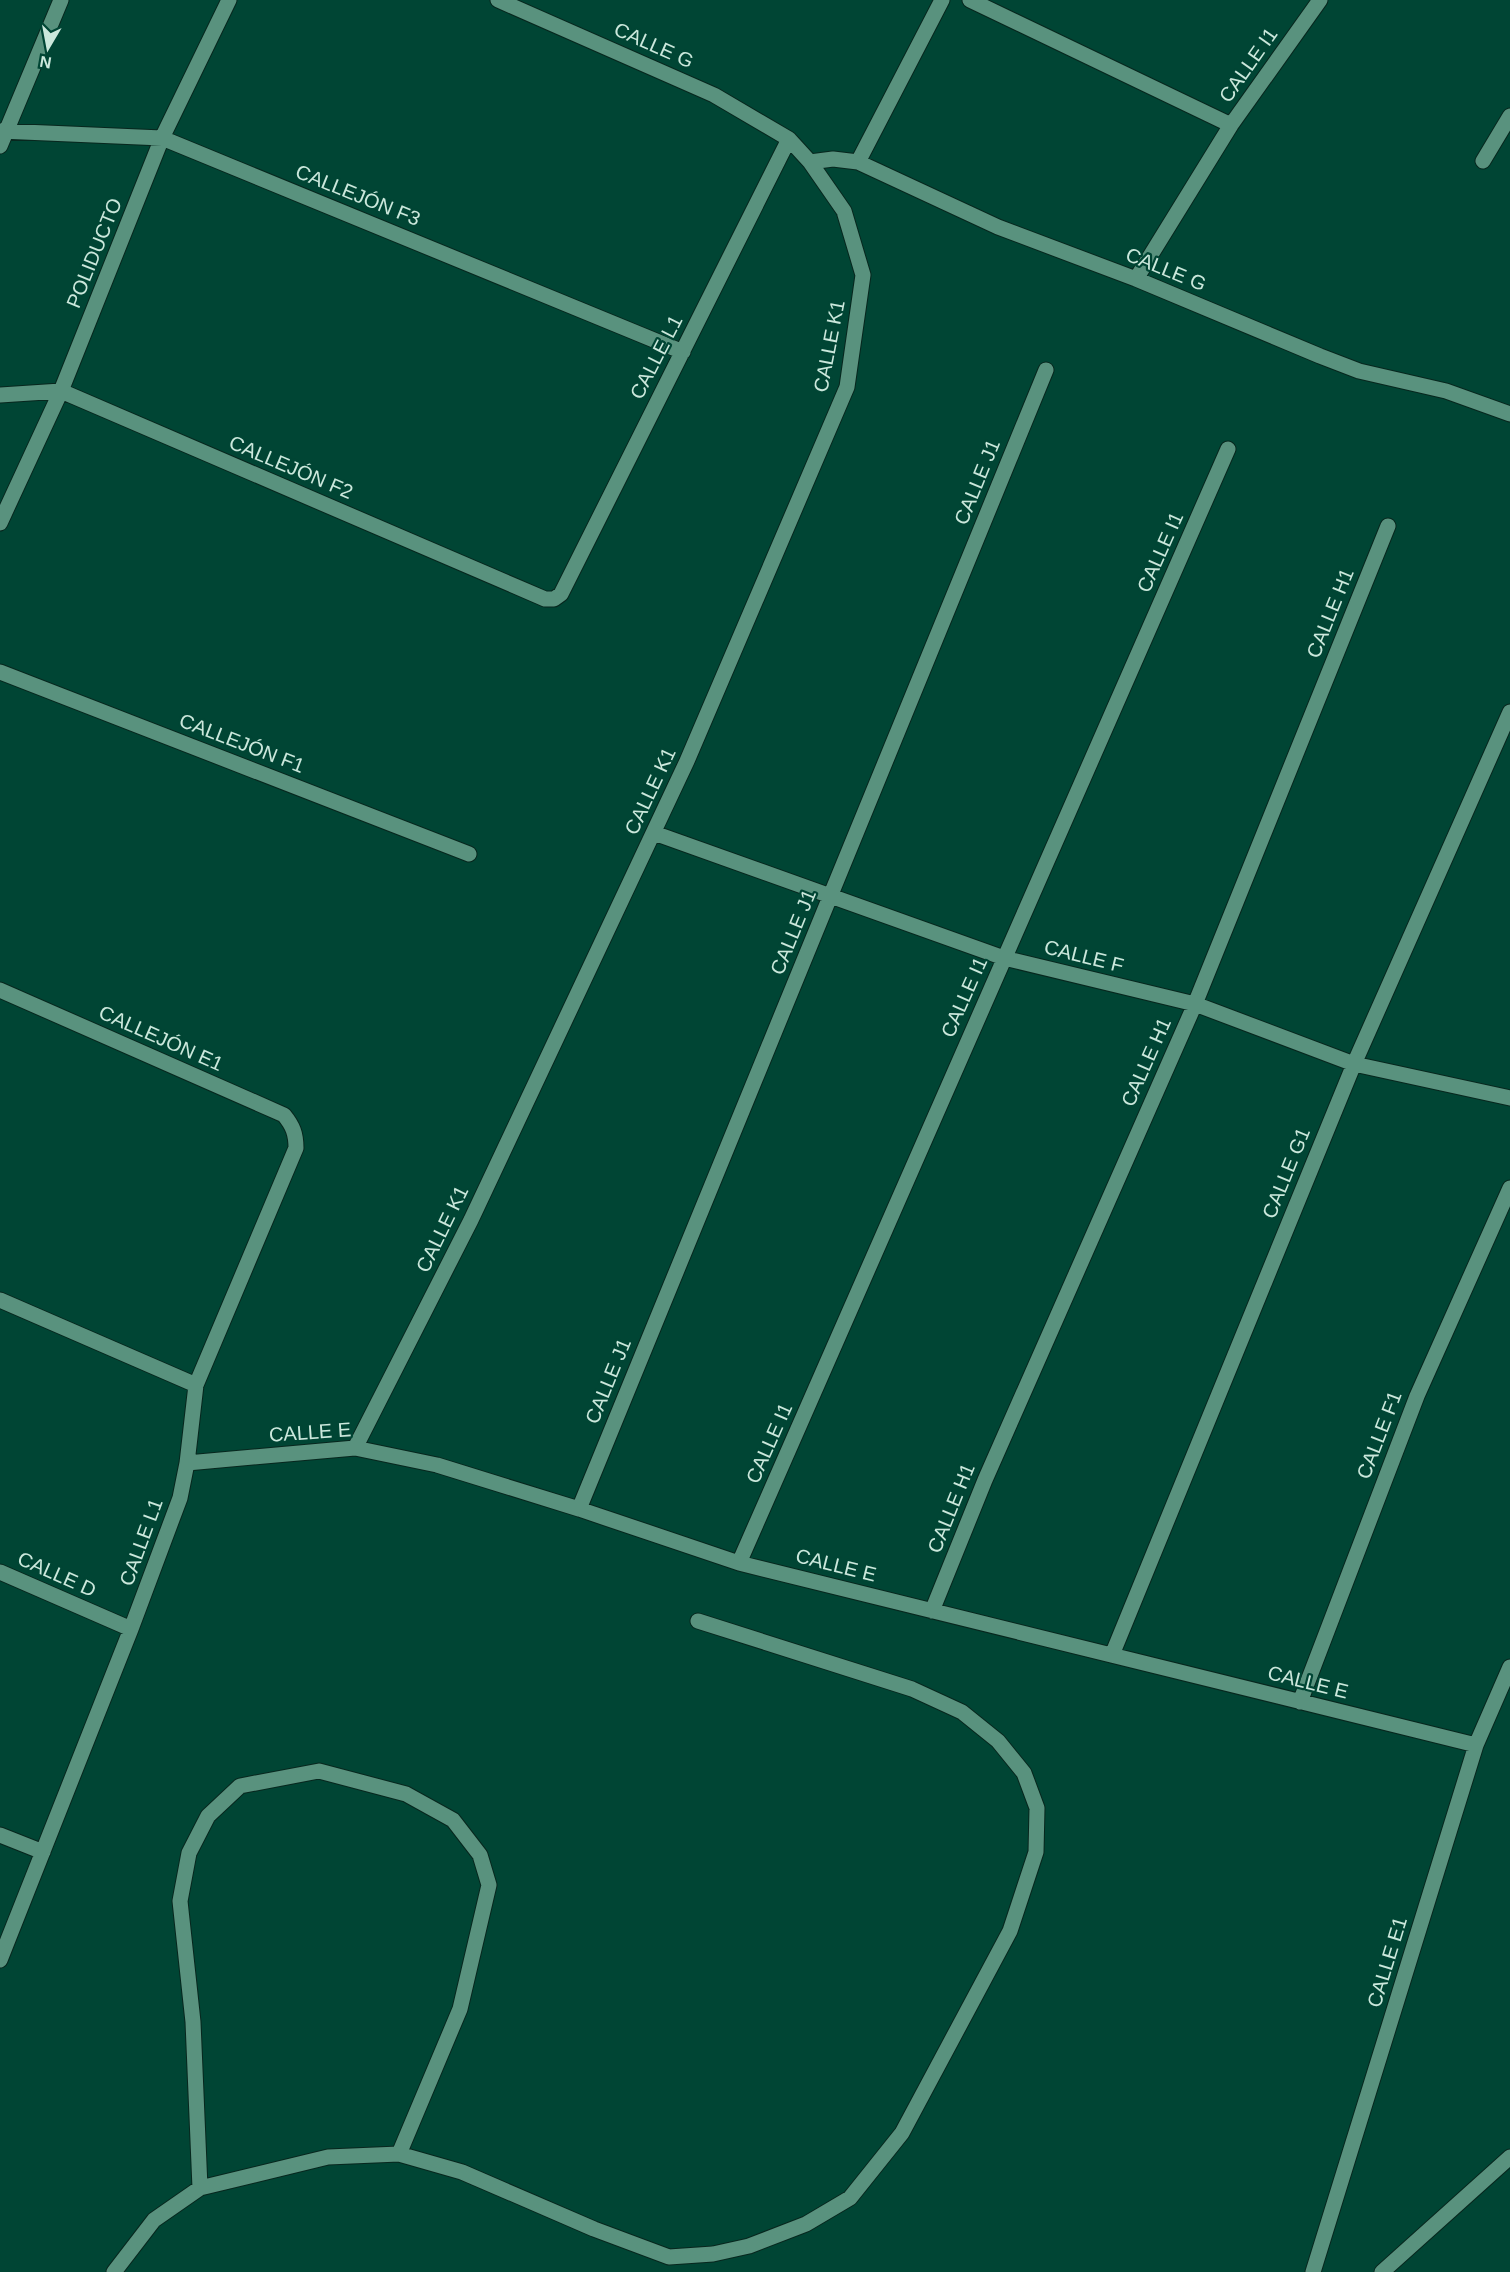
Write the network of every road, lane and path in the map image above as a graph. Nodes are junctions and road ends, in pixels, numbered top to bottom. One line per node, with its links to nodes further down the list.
1 (61, 0): 9 (street)
2 (230, 0): 10 (street, POLIDUCTO)
3 (498, 0): 11 (street, CALLE G)
4 (942, 0): 14 (street)
5 (970, 0): 8 (street)
6 (1320, 0): 8 (street, CALLE I1)
7 (1510, 116): 12 (street)
8 (1231, 125): 15 (street, CALLE I1)
9 (2, 136): 10 (street, CALLEJÓN F3)
10 (162, 138): 16 (street, CALLEJÓN F3); 18 (street, POLIDUCTO)
11 (789, 139): 13 (street, CALLE K1); 16 (street, CALLE L1)
12 (1483, 161)
13 (810, 162): 14 (street, CALLE G); 27 (street, CALLE K1)
14 (858, 162): 15 (street, CALLE G)
15 (1136, 279): 20 (street, CALLE G)
16 (683, 352): 24 (street, CALLE L1)
17 (1046, 370): 29 (street, CALLE J1)
18 (61, 391): 19 (street, CALLEJÓN F2); 22 (street, POLIDUCTO); 24 (street, CALLEJÓN F2)
19 (0, 395)
20 (1510, 414)
21 (1228, 449): 30 (street, CALLE I1)
22 (0, 523)
23 (1388, 526): 32 (street, CALLE H1)
24 (561, 594)
25 (0, 672): 28 (street, CALLEJÓN F1)
26 (1510, 712): 33 (street, CALLE G1)
27 (654, 833): 29 (street, CALLE F); 39 (street, CALLE K1)
28 (469, 854)
29 (830, 896): 30 (street, CALLE F); 41 (street, CALLE J1)
30 (1004, 958): 32 (street, CALLE F); 42 (street, CALLE I1)
31 (0, 990): 35 (street, CALLEJÓN E1)
32 (1195, 1004): 33 (street, CALLE F); 44 (street, CALLE H1)
33 (1354, 1064): 34 (street, CALLE F); 47 (street, CALLE G1)
34 (1510, 1098)
35 (296, 1134): 38 (street, CALLE L1)
36 (1510, 1188): 49 (street, CALLE F1)
37 (0, 1300): 38 (street)
38 (196, 1385): 40 (street, CALLE L1)
39 (355, 1448): 40 (street, CALLE E); 41 (street, CALLE E)
40 (187, 1462): 46 (street, CALLE L1)
41 (579, 1509): 42 (street, CALLE E)
42 (740, 1563): 44 (street, CALLE E)
43 (0, 1572): 46 (street, CALLE D)
44 (932, 1611): 47 (street, CALLE E)
45 (698, 1621): 54 (street)
46 (131, 1629): 52 (street, CALLE L1)
47 (1112, 1655): 49 (street, CALLE E)
48 (1510, 1667): 50 (street, CALLE E1)
49 (1300, 1702): 50 (street, CALLE E)
50 (1476, 1745): 58 (street, CALLE E1)
51 (0, 1834): 52 (street)
52 (43, 1852): 53 (street, CALLE L1)
53 (0, 1960)
54 (399, 2154): 56 (street); 56 (street)
55 (1510, 2157): 59 (street)
56 (200, 2188): 57 (street)
57 (114, 2272)
58 (1313, 2272)
59 (1382, 2272)

